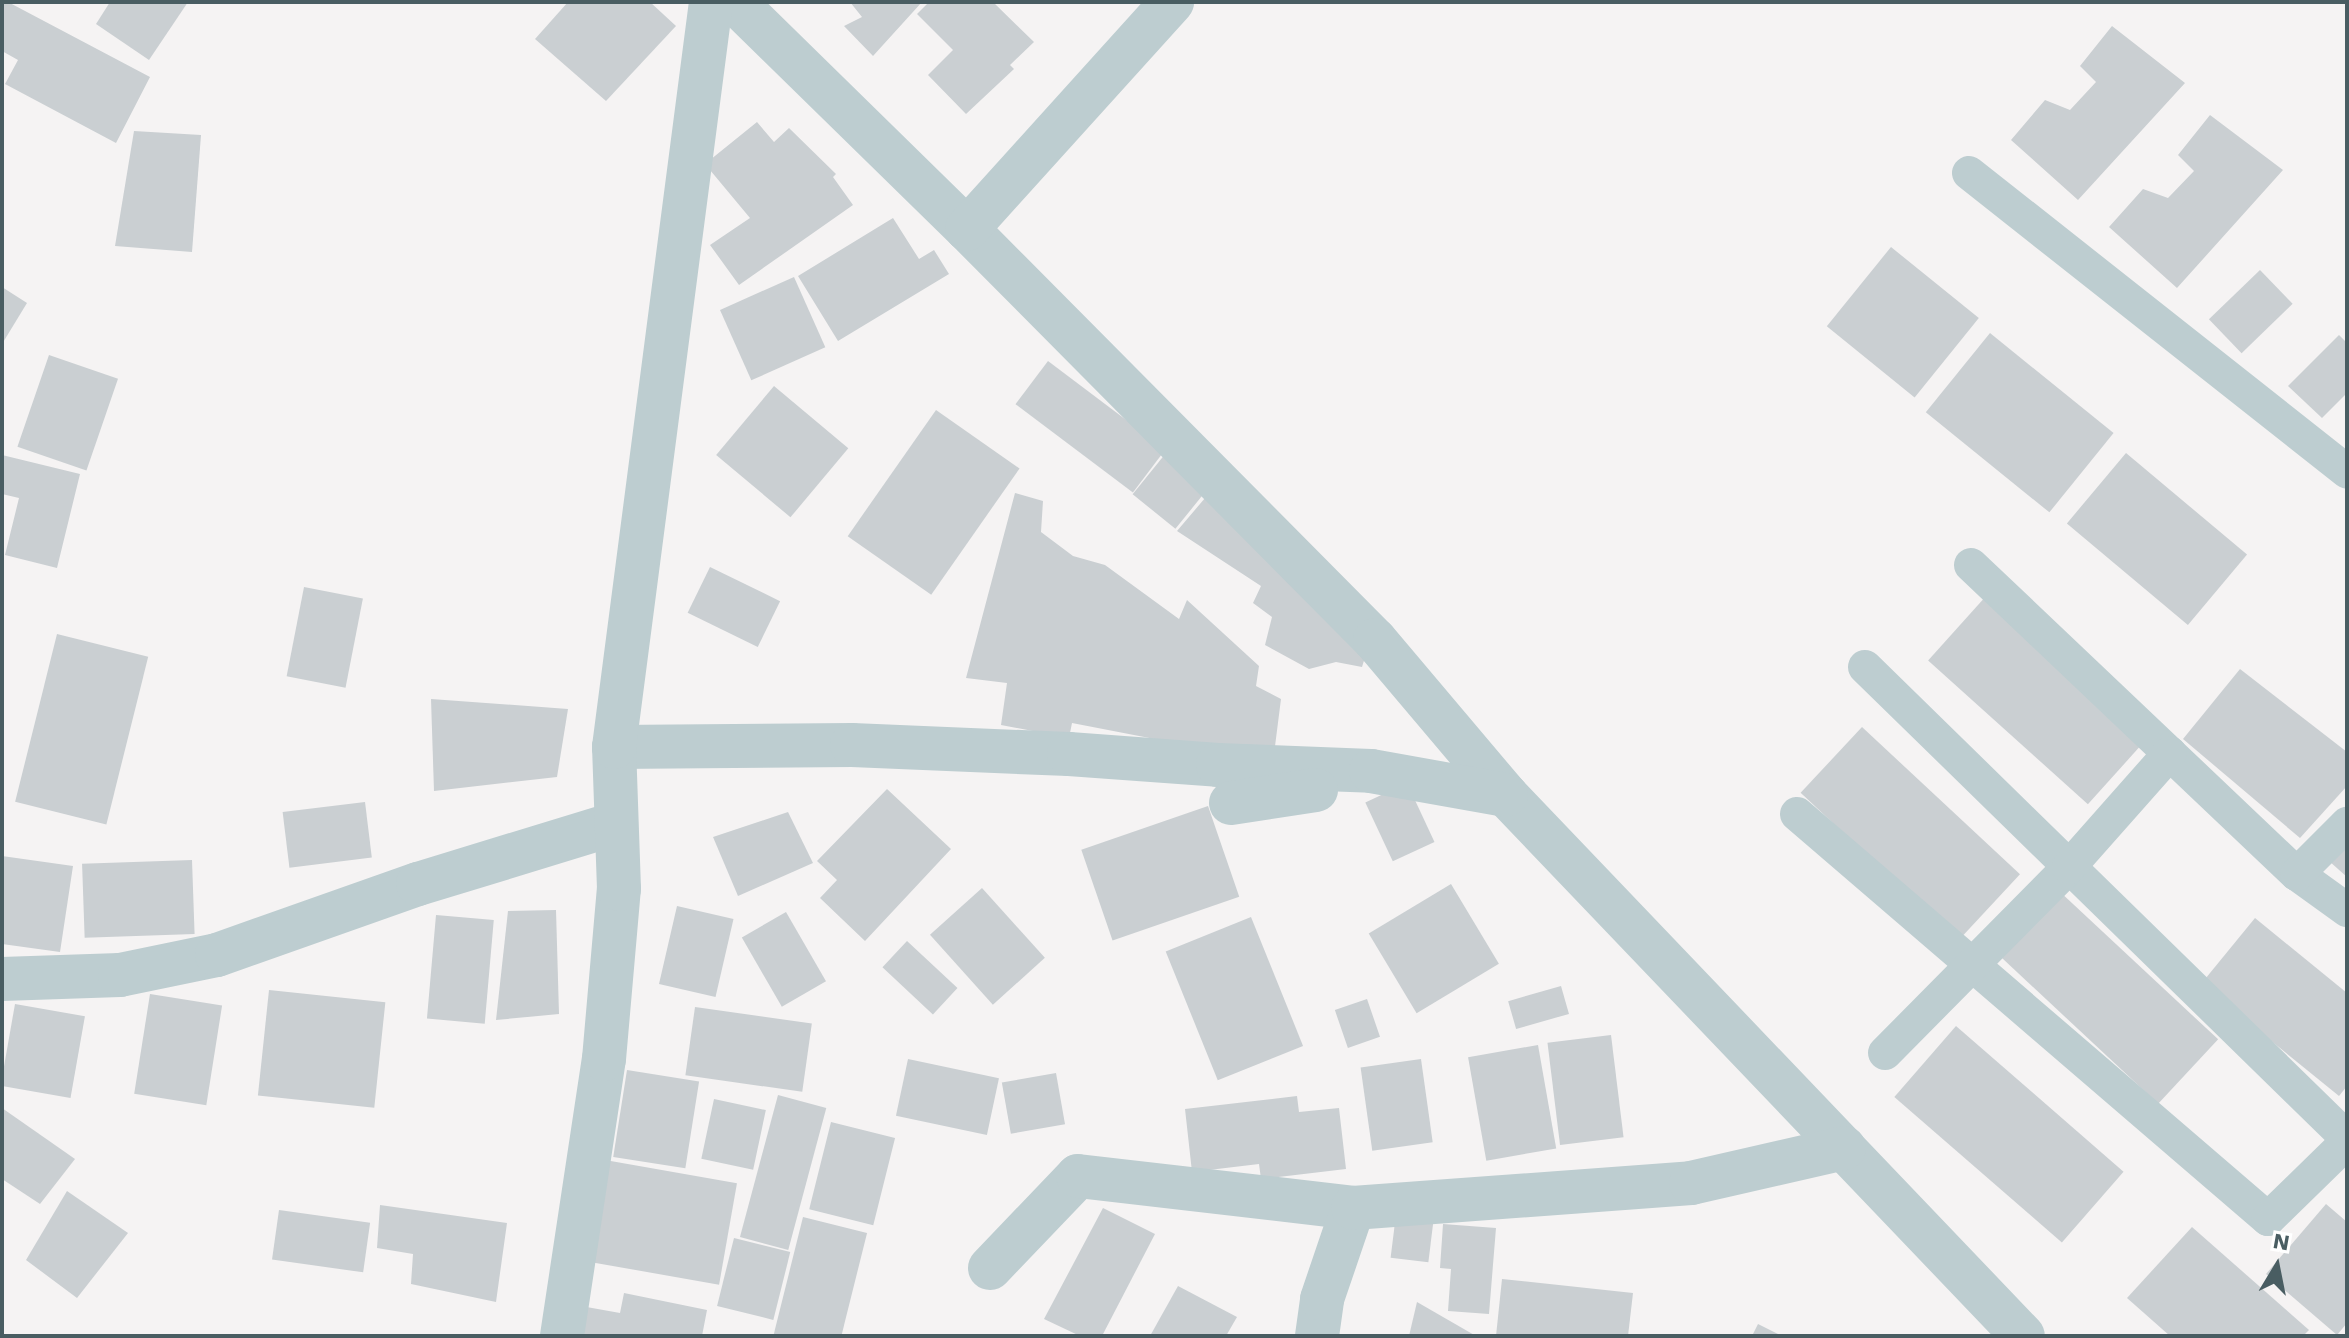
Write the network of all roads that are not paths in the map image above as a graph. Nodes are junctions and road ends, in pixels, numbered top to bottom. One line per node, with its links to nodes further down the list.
1 (711, 2): 9 (street)
2 (735, 2): 5 (street)
3 (1172, 2): 5 (street)
4 (1969, 173): 6 (lane)
5 (967, 229): 12 (street)
6 (2347, 472)
7 (1971, 565): 10 (lane)
8 (1865, 667): 17 (lane)
9 (614, 747): 11 (street); 15 (street)
10 (2170, 753): 17 (lane); 18 (lane)
11 (1371, 771): 12 (street); 13 (street)
12 (1506, 795): 24 (street)
13 (1231, 803)
14 (1797, 814): 20 (lane)
15 (614, 824): 21 (street); 27 (street)
16 (2347, 824): 18 (lane)
17 (2069, 867): 20 (lane); 23 (lane)
18 (2297, 874): 19 (lane)
19 (2347, 910)
20 (1971, 963): 22 (lane); 23 (lane)
21 (2, 979)
22 (1885, 1053)
23 (2347, 1140)
24 (1844, 1148): 25 (street); 29 (street)
25 (1353, 1208): 26 (street); 28 (street)
26 (990, 1268)
27 (562, 1336)
28 (1317, 1336)
29 (2023, 1336)

